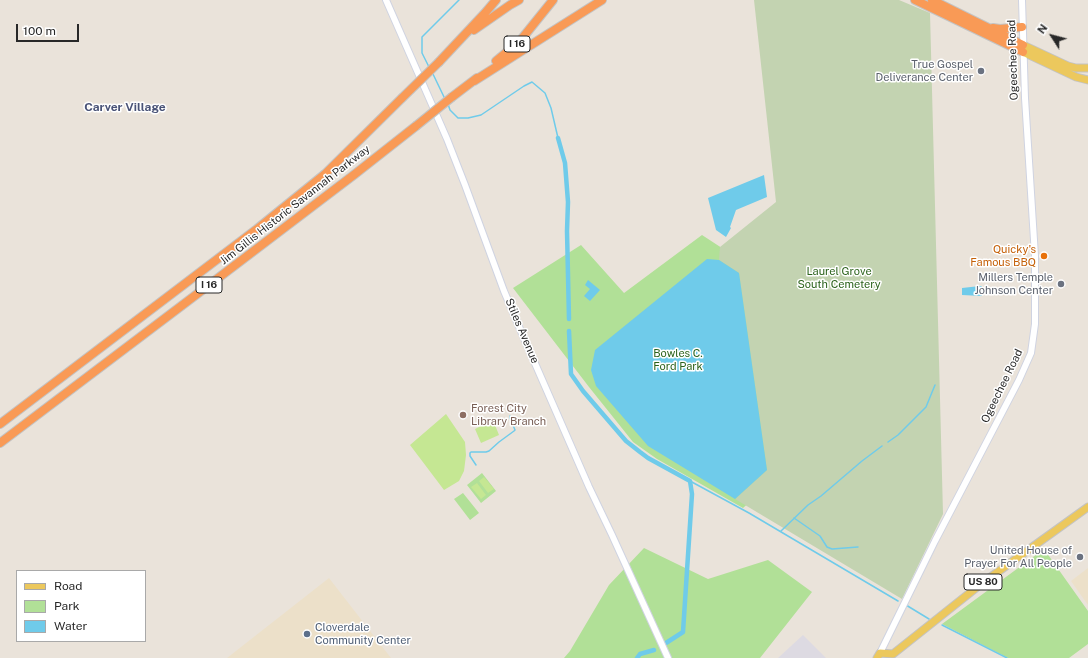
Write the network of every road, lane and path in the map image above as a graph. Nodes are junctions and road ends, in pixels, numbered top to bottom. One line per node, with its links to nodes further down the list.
1 (386, 0): 21 (street, Stiles Avenue)
2 (496, 0): 11 (highway, Jim Gillis Historic Savannah Parkway / I 16)
3 (519, 0): 11 (highway)
4 (553, 0): 15 (highway, Jim Gillis Historic Savannah Parkway / I 16)
5 (602, 0): 15 (highway)
6 (915, 0): 12 (highway)
7 (932, 0): 9 (highway)
8 (1022, 0): 10 (street, Ogeechee Road)
9 (985, 26): 10 (highway); 12 (highway)
10 (1022, 27): 12 (street, Ogeechee Road)
11 (461, 39): 16 (highway, Jim Gillis Historic Savannah Parkway / I 16, bridge)
12 (1023, 48): 13 (main road); 14 (main road); 20 (street, Ogeechee Road)
13 (1088, 68)
14 (1088, 80)
15 (474, 81): 17 (highway, Jim Gillis Historic Savannah Parkway / I 16, bridge)
16 (0, 424)
17 (0, 443)
18 (1088, 507): 20 (main road, US 80)
19 (1088, 512): 22 (main road, US 80)
20 (878, 655)
21 (668, 658)
22 (894, 658)

